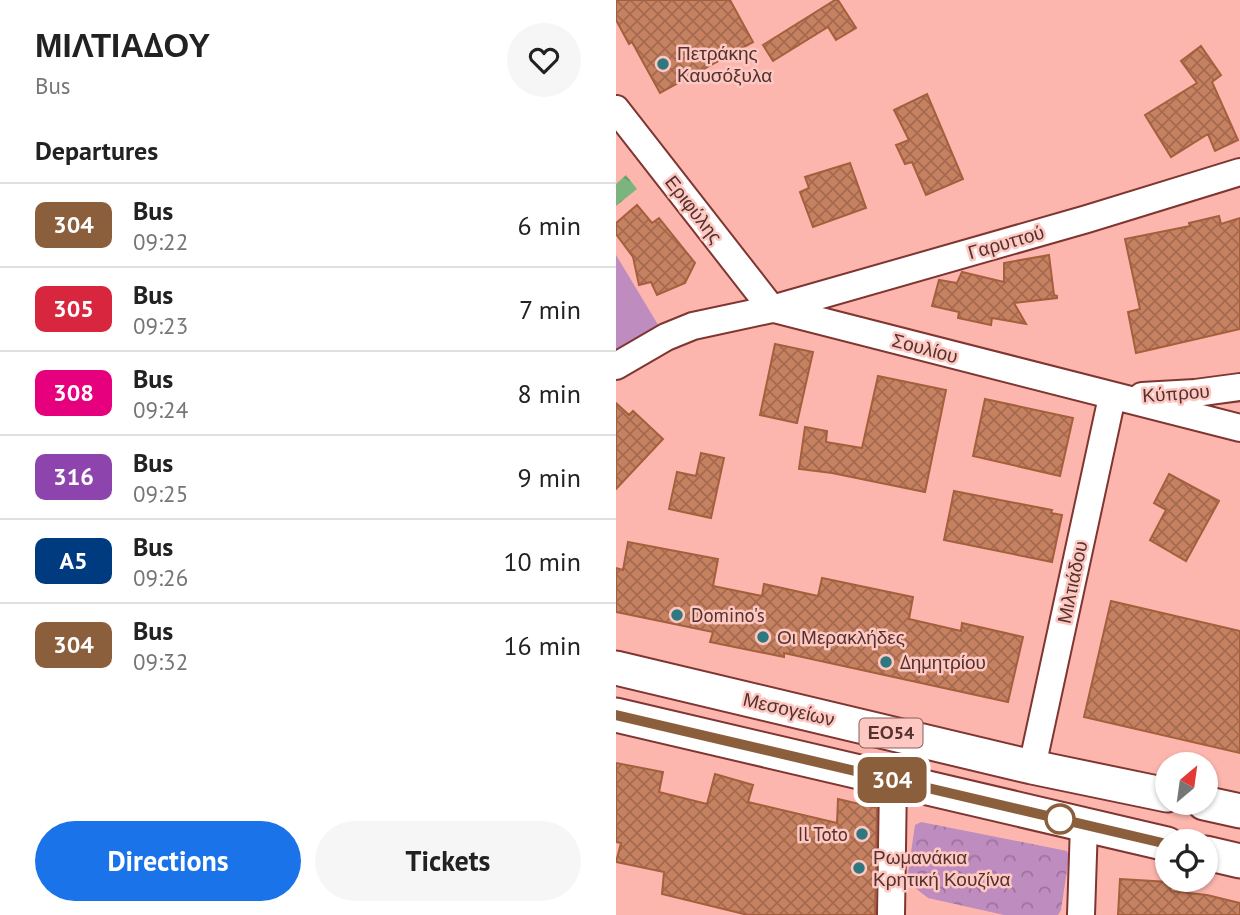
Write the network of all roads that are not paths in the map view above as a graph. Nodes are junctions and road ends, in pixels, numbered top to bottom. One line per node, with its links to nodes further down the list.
1 (616, 109): 3 (street, Εριφύλης)
2 (1240, 172): 3 (street, Γαρυττού)
3 (772, 309): 4 (street, Σουλίου); 6 (street, Σουλίου)
4 (616, 366)
5 (1240, 387): 6 (street, Κύπρου)
6 (1112, 397): 7 (street, Σουλίου); 10 (street, Μιλτιάδου)
7 (1240, 428)
8 (616, 668): 10 (main road, Μεσογείων / ΕΟ54)
9 (616, 715): 11 (main road, ΕΟ54)
10 (1032, 767): 12 (main road, Μεσογείων / ΕΟ54)
11 (893, 780): 15 (main road, ΕΟ54); 19 (street)
12 (1155, 793)
13 (1218, 806): 14 (main road)
14 (1240, 811)
15 (1084, 825): 16 (main road, ΕΟ54); 20 (street)
16 (1155, 841)
17 (1218, 856): 18 (main road)
18 (1240, 861)
19 (899, 914)
20 (1082, 915)

